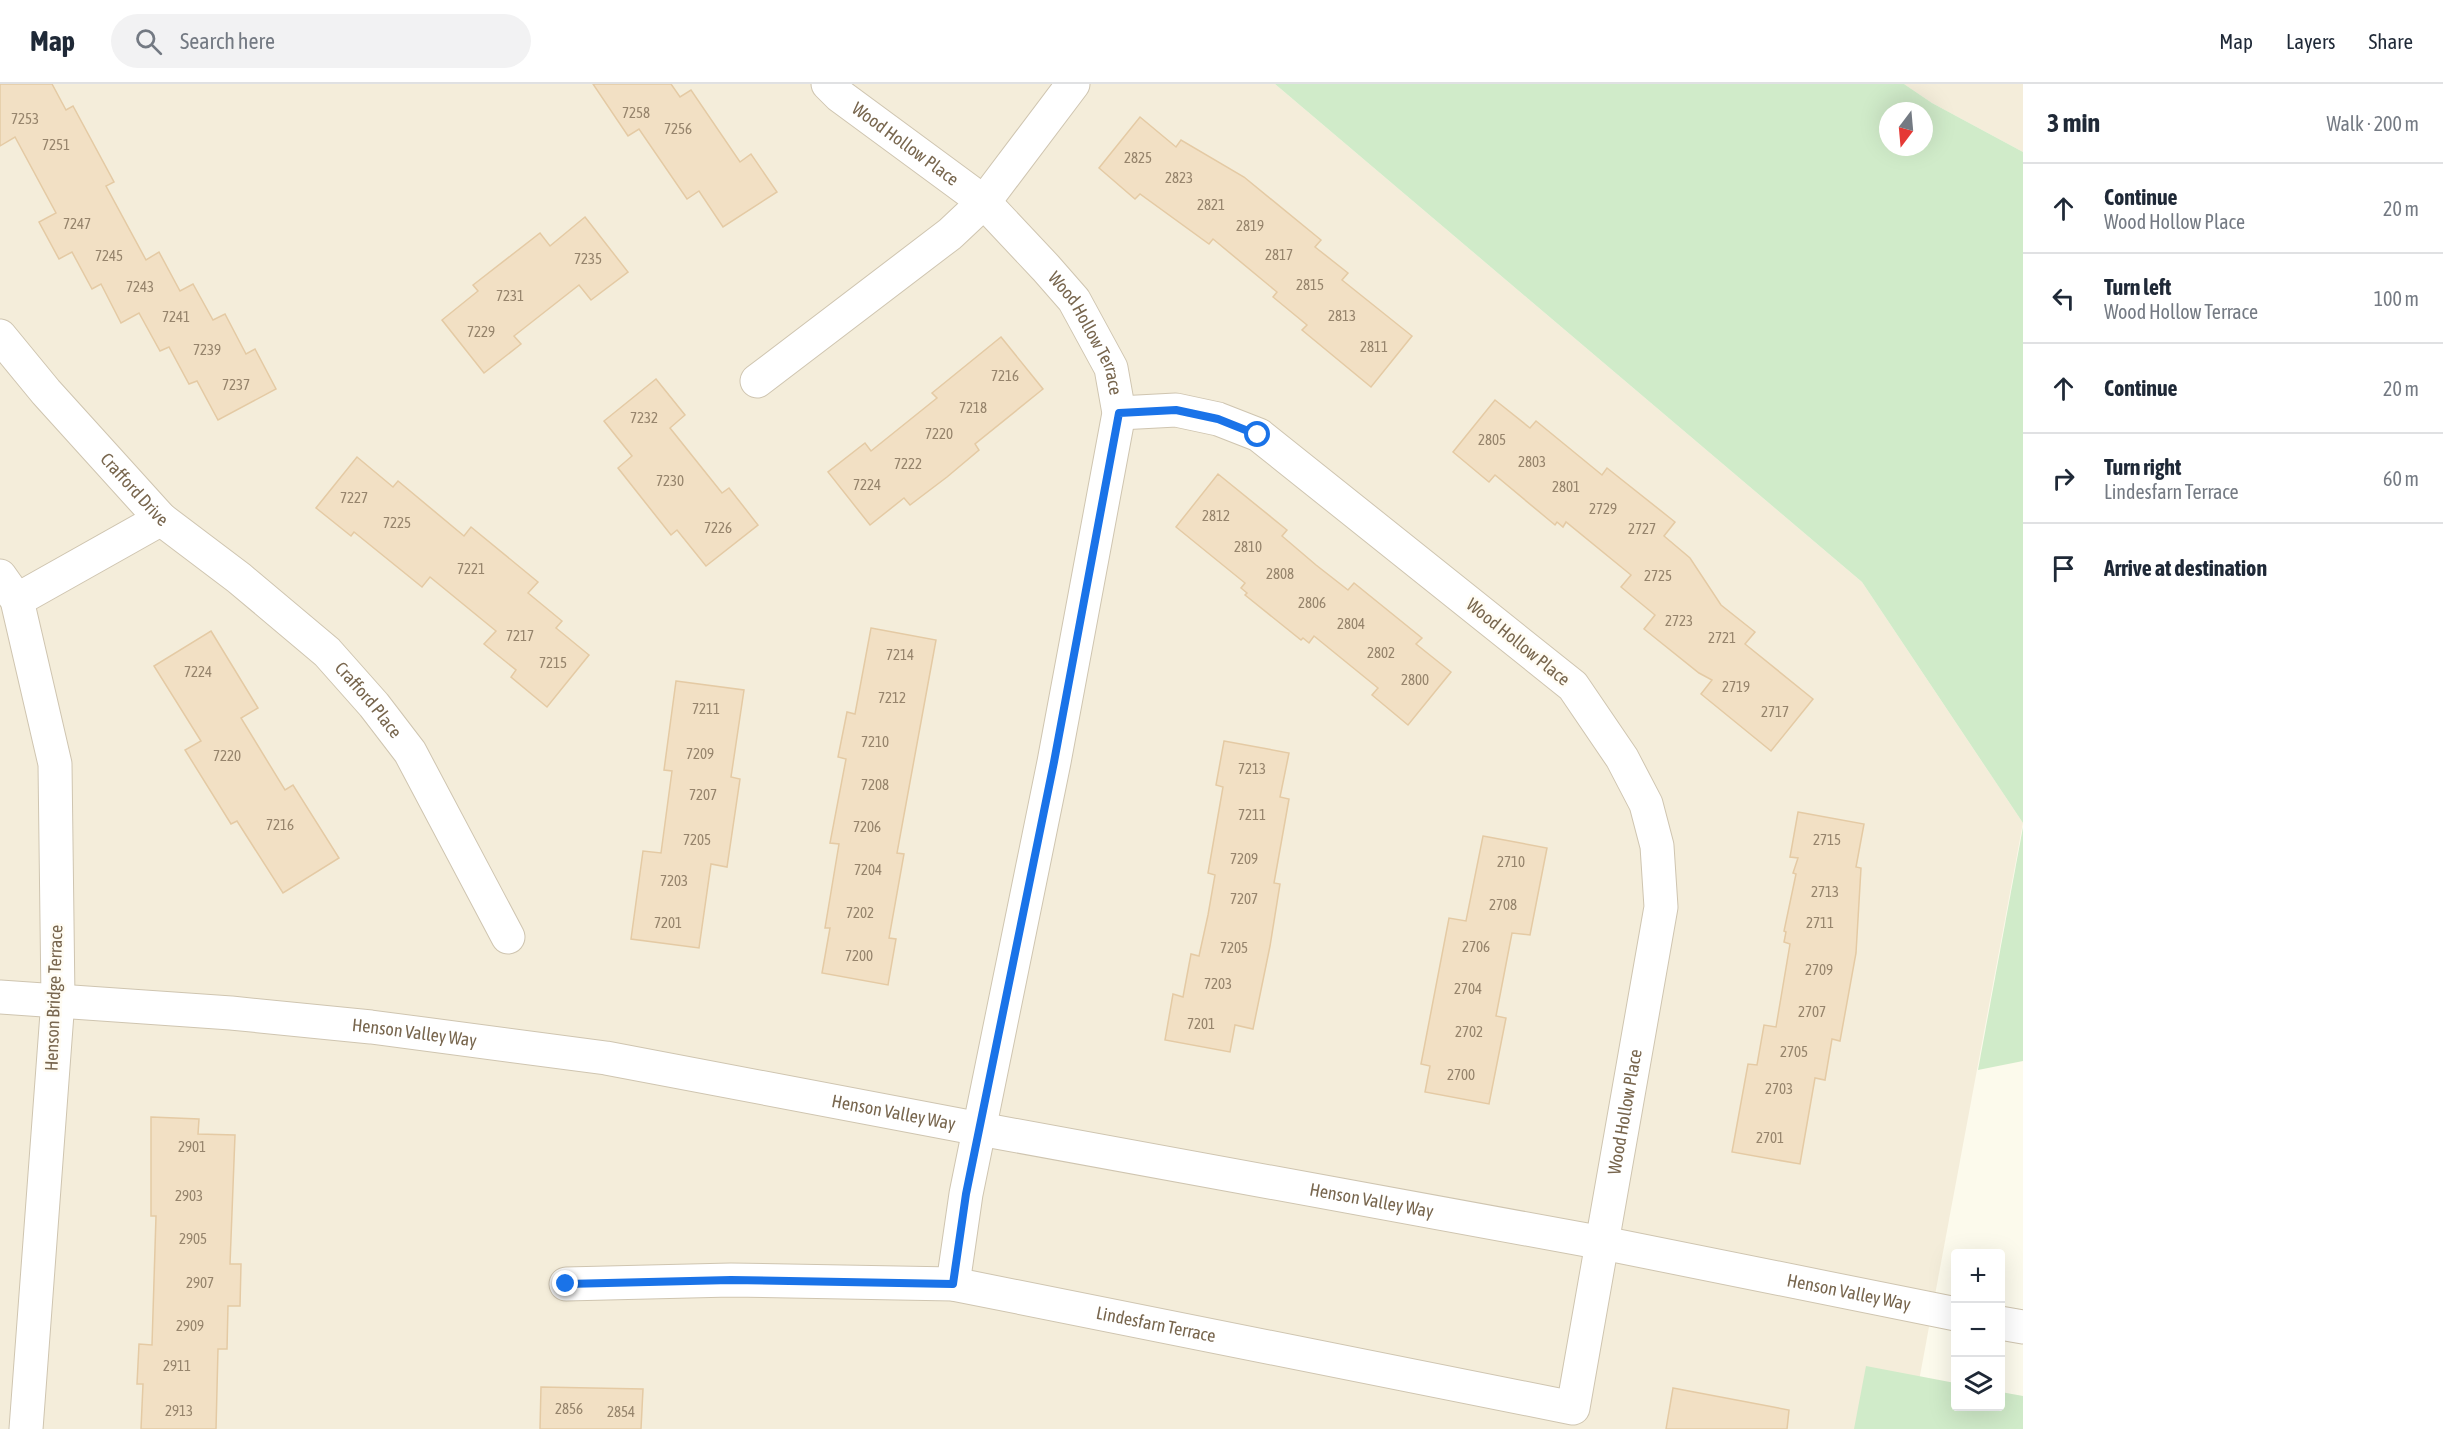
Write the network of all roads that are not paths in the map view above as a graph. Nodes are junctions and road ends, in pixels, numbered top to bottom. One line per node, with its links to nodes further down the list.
1 (828, 84): 3 (street, Wood Hollow Place)
2 (1073, 84): 3 (street)
3 (984, 202): 5 (street); 6 (street, Wood Hollow Terrace)
4 (0, 336): 7 (street, Crafford Drive)
5 (757, 381)
6 (1119, 413): 12 (street, Wood Hollow Terrace); 13 (street, Wood Hollow Place)
7 (161, 519): 8 (street, Crafford Drive); 9 (street, Crafford Place)
8 (9, 588): 11 (street, Henson Bridge Terrace)
9 (508, 937)
10 (0, 997): 11 (street, Henson Valley Way)
11 (58, 1000): 12 (street, Henson Valley Way); 19 (street, Henson Bridge Terrace)
12 (980, 1129): 13 (street, Henson Valley Way); 15 (street, Wood Hollow Terrace)
13 (1603, 1243): 15 (street, Lindesfarn Terrace); 16 (street, Henson Valley Way)
14 (566, 1284): 15 (street, Lindesfarn Terrace)
15 (953, 1284)
16 (1951, 1313)
17 (2005, 1324): 18 (street)
18 (2023, 1327)
19 (26, 1429)

